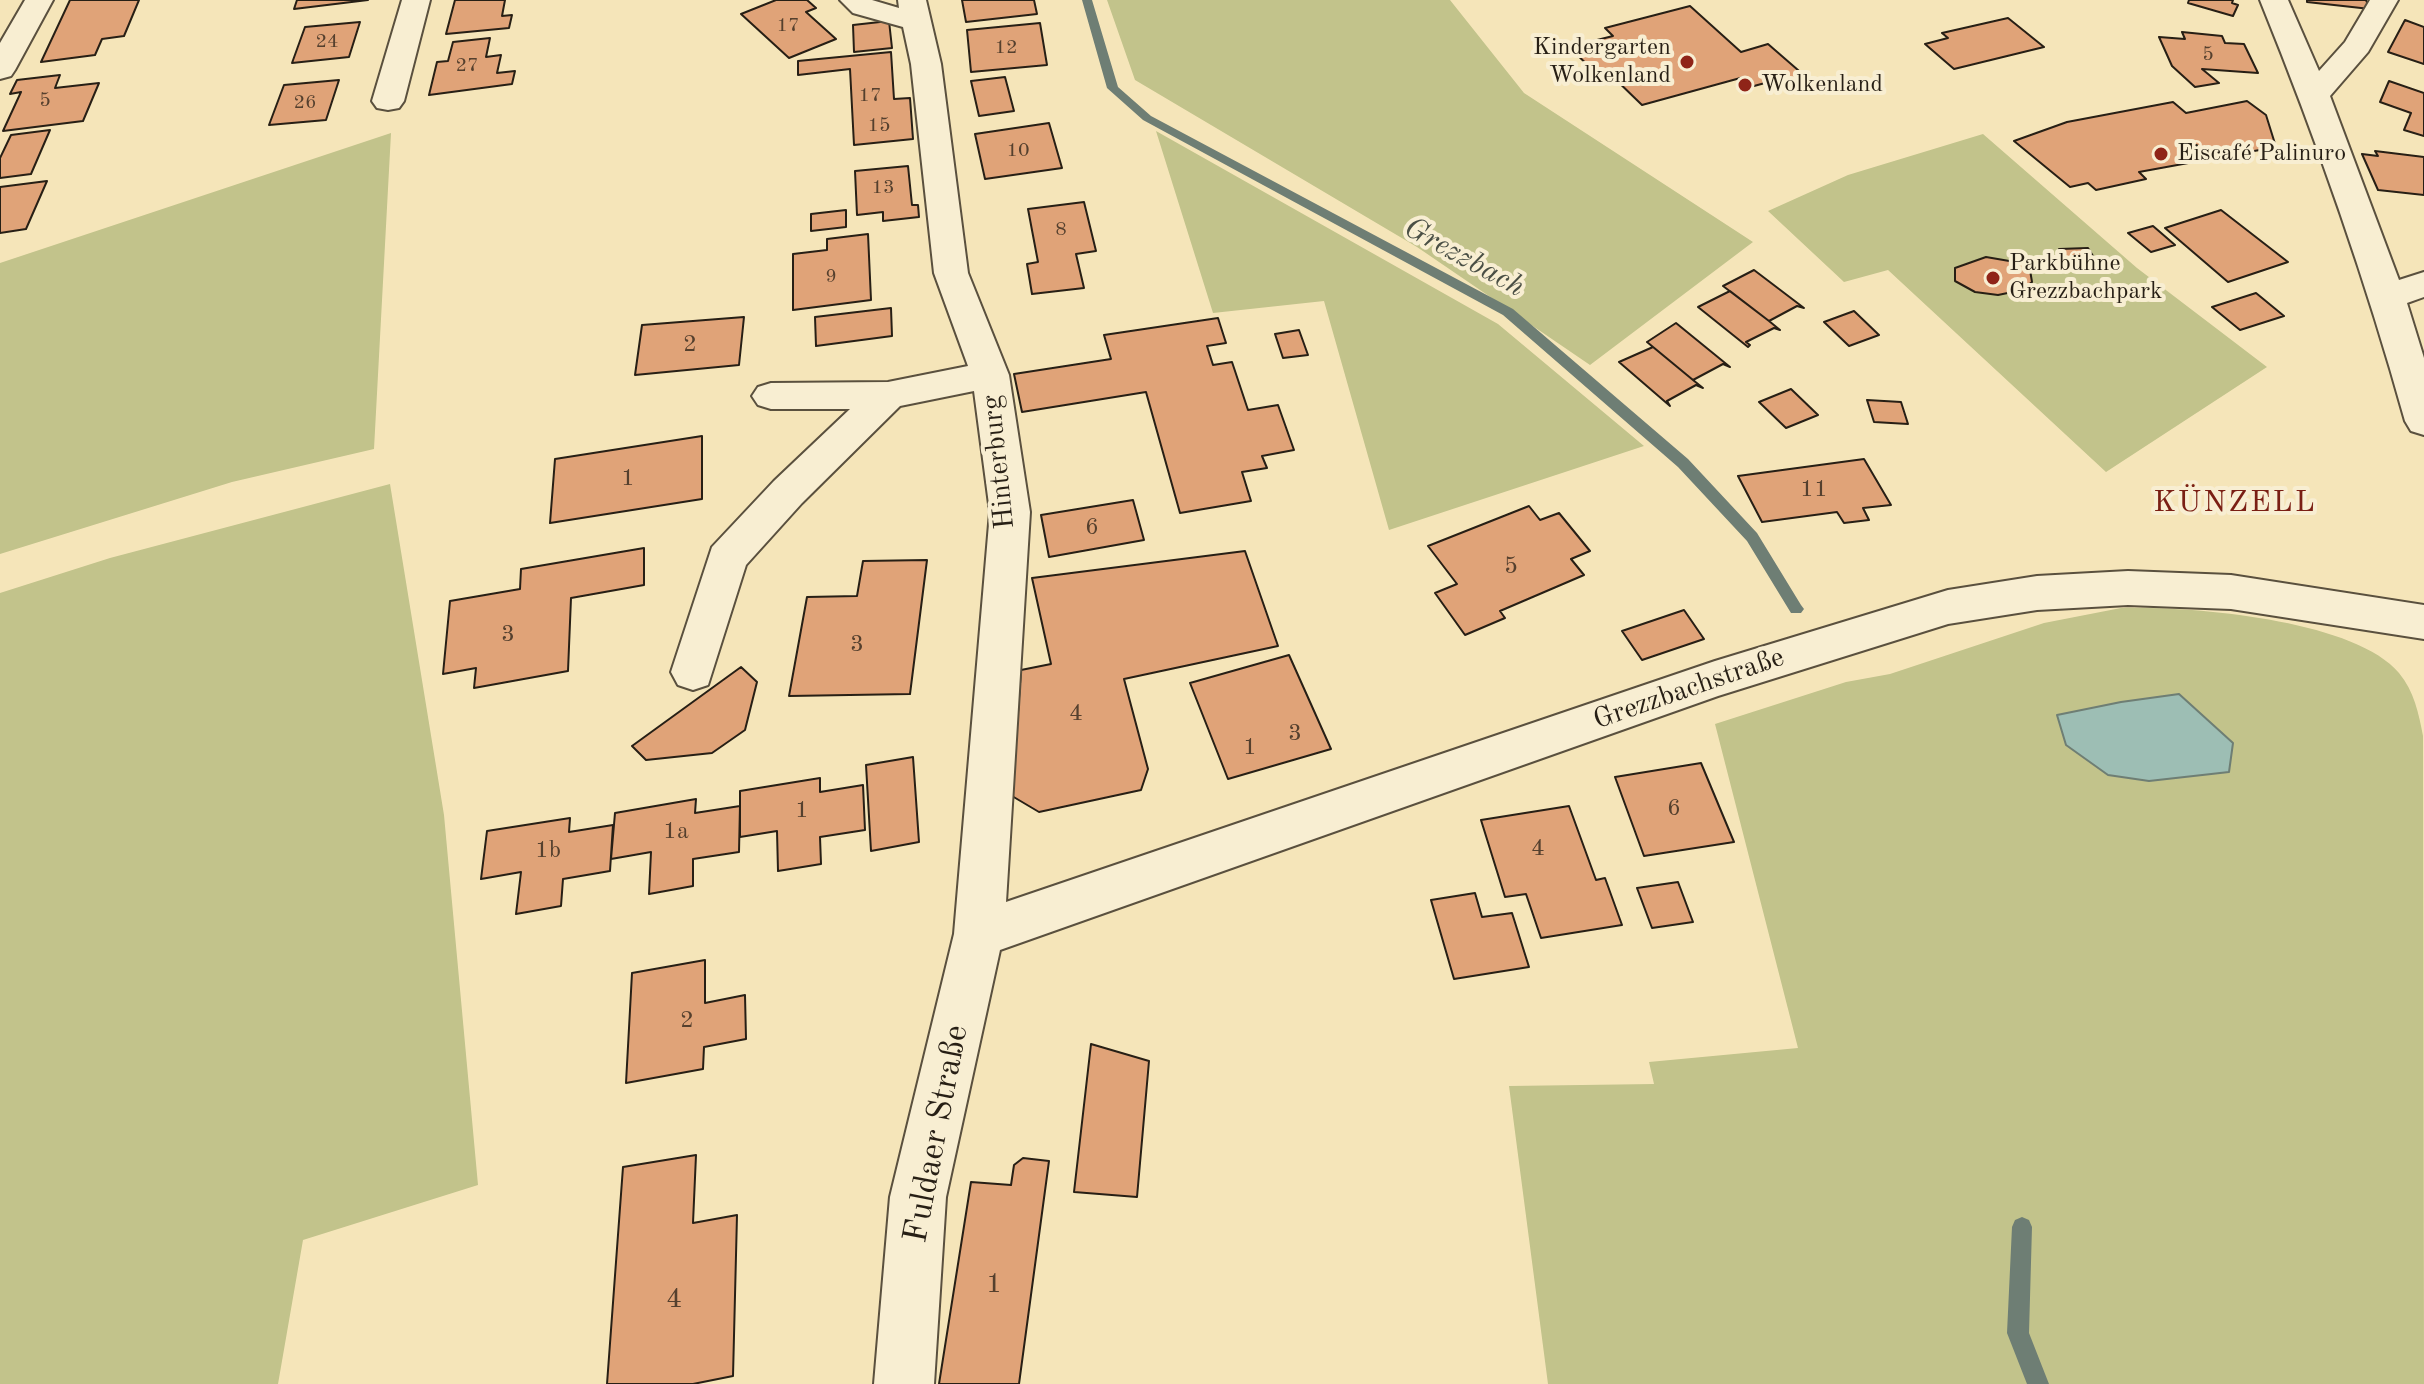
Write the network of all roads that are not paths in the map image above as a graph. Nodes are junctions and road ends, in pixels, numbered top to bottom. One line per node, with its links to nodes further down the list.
1 (39, 0): 7 (street)
2 (416, 0): 9 (street)
3 (854, 0): 6 (street)
4 (2274, 0): 8 (street)
5 (2384, 0): 8 (street)
6 (914, 11): 12 (street, Hinterburg)
7 (0, 70)
8 (2314, 95): 11 (street)
9 (388, 101)
10 (2424, 284): 11 (street)
11 (2388, 297): 15 (street)
12 (990, 375): 13 (street); 18 (street, Hinterburg)
13 (888, 395): 14 (street); 17 (street)
14 (771, 396)
15 (2424, 421)
16 (2424, 622): 18 (street, Grezzbachstraße)
17 (693, 672)
18 (979, 934): 19 (street, Fuldaer Straße)
19 (904, 1384)

